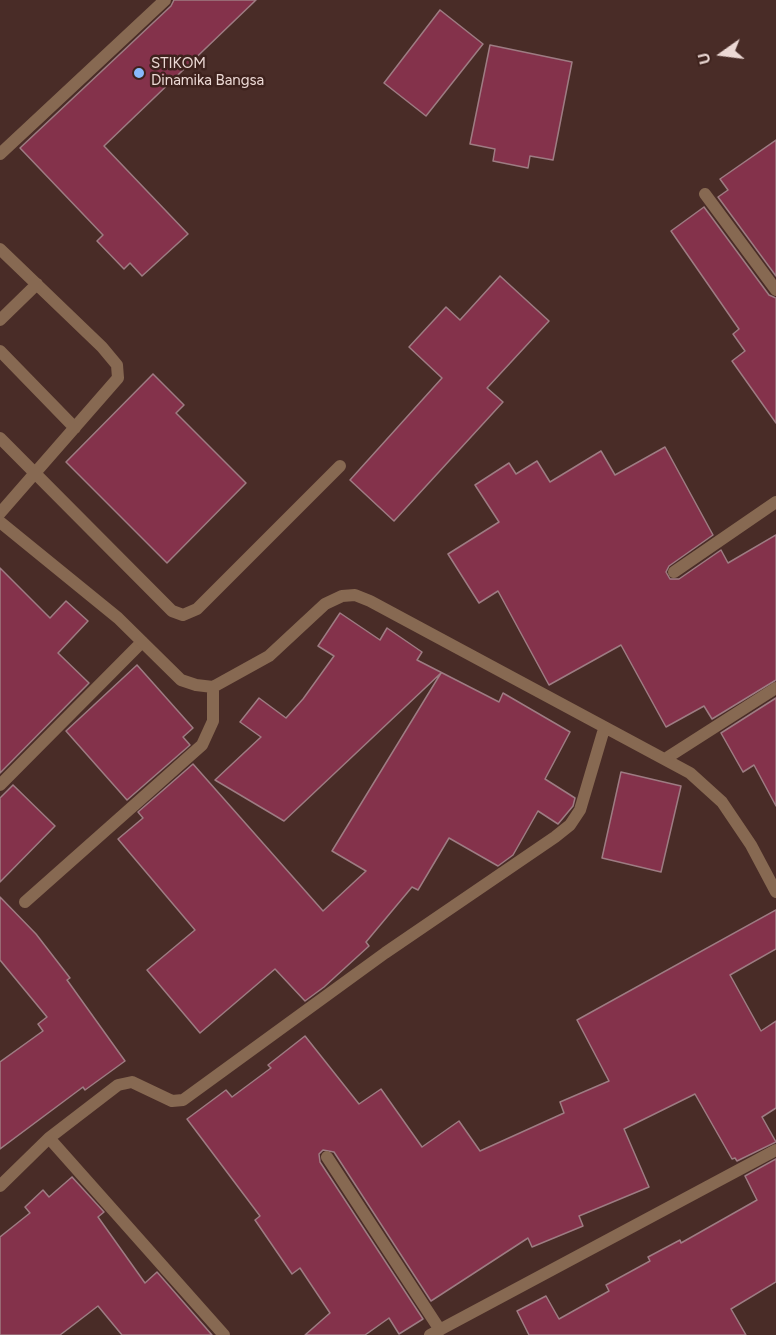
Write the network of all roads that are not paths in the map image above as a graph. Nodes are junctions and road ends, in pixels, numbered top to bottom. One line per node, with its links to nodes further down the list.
1 (165, 0): 2 (street)
2 (0, 154)
3 (705, 194): 6 (street)
4 (0, 249): 5 (street)
5 (37, 284): 7 (street); 9 (street)
6 (776, 290)
7 (0, 320)
8 (0, 351): 9 (street)
9 (75, 428): 12 (street)
10 (0, 438): 12 (street)
11 (340, 466): 12 (street)
12 (37, 472): 14 (street)
13 (776, 502): 16 (street)
14 (0, 513)
15 (0, 522): 17 (street)
16 (674, 572)
17 (142, 642): 18 (street); 22 (street)
18 (213, 687): 20 (street); 24 (street)
19 (776, 687): 21 (street)
20 (604, 729): 21 (street); 25 (street)
21 (665, 759): 23 (street)
22 (0, 785)
23 (776, 892)
24 (24, 902)
25 (50, 1138): 28 (street); 30 (street)
26 (776, 1150): 29 (street)
27 (327, 1157): 29 (street)
28 (0, 1185)
29 (435, 1332)
30 (224, 1335)

